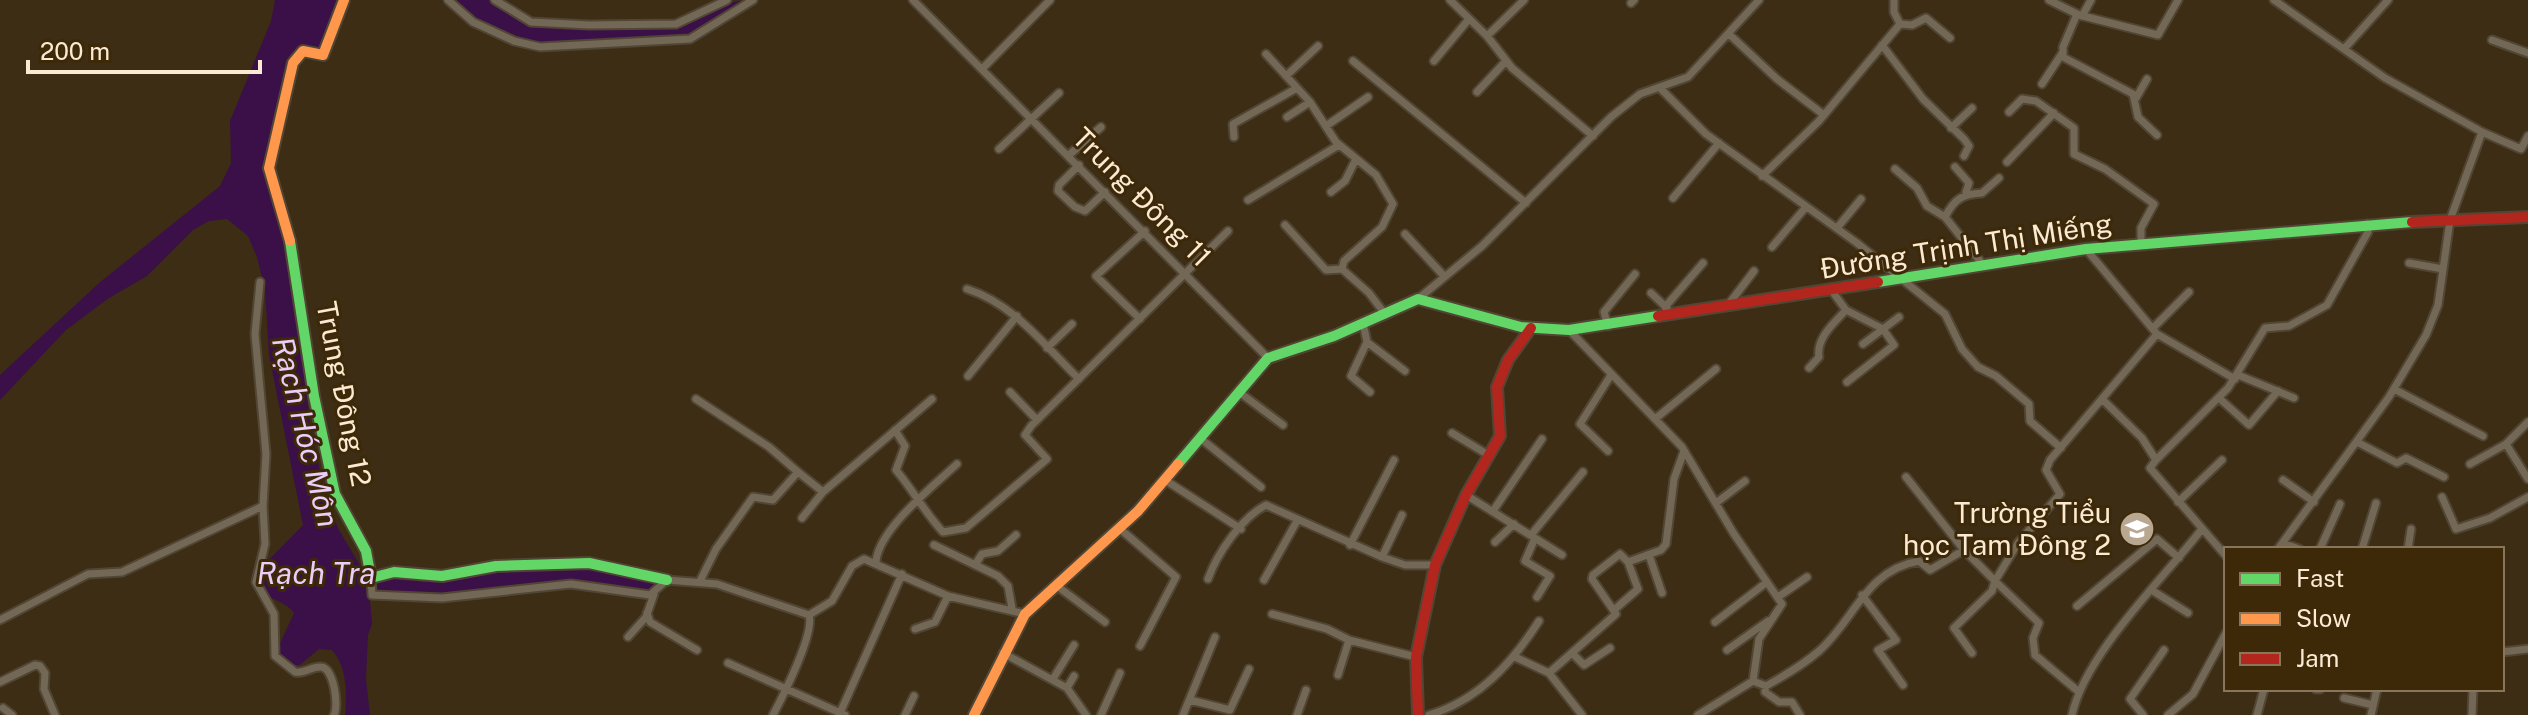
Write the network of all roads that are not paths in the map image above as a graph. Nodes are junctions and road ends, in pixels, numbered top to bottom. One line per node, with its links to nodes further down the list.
1 (344, 0): 215 (main road, Trung Đông 12)
2 (448, 0): 5 (street)
3 (495, 0): 4 (street)
4 (727, 0)
5 (753, 0)
6 (913, 0): 35 (street, Trung Đông 11)
7 (1050, 0): 35 (street)
8 (1450, 0): 20 (street)
9 (1524, 0): 23 (street)
10 (1759, 0): 22 (street)
11 (1894, 0): 21 (street)
12 (2049, 0): 19 (street)
13 (2091, 0): 19 (street)
14 (2178, 0): 19 (street)
15 (2274, 0): 18 (street)
16 (2291, 0): 18 (street)
17 (2388, 0): 28 (street)
18 (2286, 8): 28 (street)
19 (2080, 15): 29 (street)
20 (1469, 19): 23 (street); 33 (street)
21 (1900, 24): 24 (street); 26 (street)
22 (1729, 34): 40 (street); 49 (street)
23 (1487, 36): 34 (street)
24 (1950, 38)
25 (2492, 40): 30 (street)
26 (1882, 45): 49 (street); 54 (street)
27 (1318, 46): 36 (street)
28 (2344, 49): 55 (street)
29 (2063, 52): 38 (street); 44 (street)
30 (2528, 53)
31 (1266, 54): 36 (street)
32 (1353, 61): 78 (street)
33 (1434, 61)
34 (1506, 61): 41 (street); 57 (street)
35 (983, 68): 50 (street, Trung Đông 11)
36 (1286, 76): 39 (street)
37 (2147, 79): 44 (street)
38 (2042, 84)
39 (1297, 88): 45 (street); 59 (street)
40 (1660, 88): 57 (street); 60 (street)
41 (1477, 92)
42 (1059, 93): 50 (street)
43 (1368, 97): 52 (street)
44 (2136, 98): 56 (street)
45 (1310, 102): 51 (street); 52 (street)
46 (1972, 108): 54 (street)
47 (2009, 112): 48 (street)
48 (2054, 113): 66 (street); 89 (street)
49 (1824, 115): 70 (street)
50 (1032, 117): 62 (street); 63 (street, Trung Đông 11)
51 (1287, 117)
52 (1326, 126): 61 (street)
53 (1101, 127): 63 (street)
54 (1951, 128): 64 (street)
55 (2482, 132): 58 (street); 82 (street)
56 (2157, 135)
57 (1593, 136): 78 (street)
58 (2528, 136)
59 (1234, 137)
60 (1719, 143): 70 (street); 75 (street)
61 (1339, 145): 65 (street); 77 (street)
62 (999, 149)
63 (1069, 155): 67 (street, Trung Đông 11)
64 (1964, 156)
65 (1356, 159): 73 (street); 95 (street)
66 (2007, 162)
67 (1079, 165): 72 (street, Trung Đông 11); 72 (street)
68 (1955, 167): 74 (street)
69 (1895, 169): 80 (street)
70 (1762, 176): 79 (street)
71 (1999, 178): 74 (street)
72 (1105, 192): 86 (street, Trung Đông 11)
73 (1331, 192)
74 (1966, 192): 80 (street)
75 (1673, 198)
76 (1861, 199): 85 (street)
77 (1248, 200)
78 (1526, 203): 100 (street)
79 (1806, 207): 85 (street); 90 (street)
80 (1945, 217): 94 (street)
81 (2528, 217): 82 (main road, Đường Trịnh Thị Miếng)
82 (2450, 220): 83 (main road, Đường Trịnh Thị Miếng); 96 (street)
83 (2367, 224): 89 (main road, Đường Trịnh Thị Miếng); 132 (street)
84 (1285, 225): 95 (street)
85 (1837, 228): 101 (street)
86 (1145, 231): 98 (street, Trung Đông 11); 115 (street)
87 (1228, 231): 98 (street)
88 (1405, 234): 100 (street)
89 (2141, 244): 91 (main road, Đường Trịnh Thị Miếng)
90 (1772, 247)
91 (2086, 249): 94 (main road, Đường Trịnh Thị Miếng); 122 (street)
92 (1703, 263): 108 (street)
93 (2409, 263): 96 (street)
94 (1984, 266): 101 (main road, Đường Trịnh Thị Miếng)
95 (1342, 269): 111 (street)
96 (2443, 269): 135 (street)
97 (1754, 271): 109 (street)
98 (1187, 273): 115 (street); 126 (street, Trung Đông 11)
99 (1635, 274): 118 (street)
100 (1444, 276): 107 (street)
101 (1900, 280): 104 (main road, Đường Trịnh Thị Miếng); 156 (street)
102 (260, 282): 184 (street)
103 (967, 289): 113 (street)
104 (1832, 291): 109 (main road, Đường Trịnh Thị Miếng); 110 (street)
105 (2189, 292): 122 (street)
106 (1651, 293): 108 (street)
107 (1418, 299): 111 (main road); 119 (main road, Đường Trịnh Thị Miếng)
108 (1665, 307): 112 (street)
109 (1727, 307): 112 (main road, Đường Trịnh Thị Miếng)
110 (1846, 310): 120 (street); 127 (street)
111 (1385, 314): 116 (main road)
112 (1675, 315): 118 (main road, Đường Trịnh Thị Miếng)
113 (1017, 316): 125 (street); 131 (street)
114 (1899, 317): 120 (street)
115 (1140, 319): 133 (street)
116 (1363, 323): 123 (street); 126 (main road)
117 (1072, 324): 125 (street)
118 (1608, 326): 121 (main road, Đường Trịnh Thị Miếng)
119 (1531, 328): 121 (main road, Đường Trịnh Thị Miếng); 159 (main road)
120 (1883, 329): 124 (street); 134 (street)
121 (1569, 330): 130 (street)
122 (2155, 331): 132 (street); 144 (street)
123 (1367, 342): 129 (street); 139 (street)
124 (1863, 344)
125 (1047, 348): 133 (street)
126 (1268, 358): 138 (main road)
127 (1809, 368)
128 (1716, 369): 145 (street)
129 (1405, 371)
130 (1611, 375): 145 (street); 157 (street)
131 (968, 376)
132 (2236, 377): 136 (street); 140 (street)
133 (1079, 379): 146 (street)
134 (1847, 382)
135 (2394, 389): 151 (street); 154 (street)
136 (2278, 391): 140 (street); 141 (street)
137 (1010, 392): 146 (street)
138 (1239, 392): 148 (street); 152 (main road)
139 (1370, 392)
140 (2219, 398): 161 (street)
141 (2294, 398)
142 (696, 399): 165 (street)
143 (932, 399): 149 (street)
144 (2103, 400): 156 (street); 161 (street)
145 (1655, 419): 158 (street)
146 (1037, 420): 178 (street)
147 (2528, 422): 155 (street)
148 (1283, 425)
149 (895, 430): 174 (street); 178 (street)
150 (1452, 433): 159 (street)
151 (2483, 436)
152 (1200, 438): 170 (main road); 173 (street)
153 (1542, 439): 185 (street)
154 (2357, 442): 168 (street); 180 (street)
155 (2506, 444): 164 (street); 169 (street)
156 (2061, 448): 220 (street)
157 (1608, 451)
158 (1684, 451): 181 (street); 206 (street)
159 (1490, 456): 175 (main road)
160 (1394, 460): 198 (street)
161 (2156, 460): 179 (street)
162 (2222, 460): 179 (street)
163 (957, 464): 178 (street)
164 (2470, 464)
165 (798, 472): 174 (street); 219 (street)
166 (1583, 472): 195 (street)
167 (1906, 477): 203 (street)
168 (2444, 477)
169 (2528, 479)
170 (1165, 480): 190 (main road); 191 (street)
171 (2283, 480): 180 (street)
172 (1745, 481): 181 (street)
173 (1261, 487)
174 (823, 492): 187 (street)
175 (1466, 495): 185 (street); 212 (main road)
176 (2442, 497): 177 (street)
177 (2528, 497)
178 (919, 498): 209 (street)
179 (2178, 502): 192 (street)
180 (2314, 502): 199 (street)
181 (1716, 503): 221 (street)
182 (2376, 503): 201 (street)
183 (2340, 504): 200 (street)
184 (263, 506): 238 (street); 287 (street)
185 (1493, 511): 189 (street)
186 (1402, 515): 207 (street)
187 (802, 518)
188 (1297, 521): 191 (street); 198 (street); 218 (street)
189 (1514, 524): 195 (street); 196 (street)
190 (1119, 528): 222 (main road); 249 (street)
191 (1241, 529): 216 (street)
192 (2202, 529): 204 (street); 208 (street)
193 (2411, 529): 202 (street)
194 (1016, 535): 211 (street)
195 (1533, 536): 205 (street); 228 (street)
196 (1495, 542)
197 (934, 545): 211 (street)
198 (1350, 545): 207 (street)
199 (2280, 546)
200 (2321, 547)
201 (2363, 547)
202 (2408, 547)
203 (1964, 550): 220 (street); 226 (street)
204 (2224, 554)
205 (1562, 555)
206 (1649, 555): 210 (street); 224 (street)
207 (1382, 557): 212 (street)
208 (2179, 558): 223 (street); 230 (street)
209 (876, 562): 213 (street); 237 (street)
210 (1628, 562): 232 (street); 232 (street)
211 (975, 565): 231 (street)
212 (1435, 565): 259 (main road)
213 (902, 574): 227 (street); 284 (street)
214 (1807, 577): 229 (street)
215 (371, 578): 217 (main road); 225 (street)
216 (1208, 579)
217 (667, 580): 219 (street); 225 (street)
218 (1264, 580)
219 (700, 581): 237 (street)
220 (1995, 581): 258 (street); 278 (street)
221 (1767, 582): 229 (street); 242 (street)
222 (1057, 586): 235 (main road); 241 (street)
223 (2153, 591): 234 (street); 278 (street)
224 (1662, 593)
225 (654, 594): 233 (street)
226 (1862, 595): 270 (street); 271 (street)
227 (948, 596): 231 (street); 243 (street)
228 (1537, 597)
229 (1778, 597): 239 (street)
230 (2077, 606)
231 (1012, 608): 235 (street)
232 (1614, 610): 257 (street)
233 (647, 613): 244 (street); 252 (street)
234 (2188, 613)
235 (1025, 614): 256 (main road)
236 (1272, 614): 247 (street)
237 (809, 615): 274 (street)
238 (0, 620)
239 (1769, 620): 253 (street); 268 (street)
240 (1539, 621): 260 (street)
241 (1105, 622)
242 (1715, 622)
243 (915, 629)
244 (628, 637)
245 (1215, 637): 281 (street)
246 (2224, 637): 302 (street)
247 (1349, 640): 259 (street); 265 (street)
248 (1074, 645): 267 (street)
249 (1140, 646)
250 (1610, 648): 257 (street)
251 (2528, 649): 255 (street)
252 (697, 650)
253 (1727, 650)
254 (2164, 650): 301 (street)
255 (2504, 652)
256 (1003, 653): 267 (street); 290 (main road)
257 (1572, 653): 264 (street)
258 (1972, 653)
259 (1416, 657): 295 (main road)
260 (1515, 657): 264 (street); 296 (street)
261 (728, 663): 274 (street)
262 (1249, 669): 281 (street)
263 (1120, 673): 292 (street)
264 (1549, 673): 297 (street)
265 (1338, 675)
266 (1074, 676): 272 (street)
267 (1053, 679): 272 (street)
268 (1753, 681): 271 (street); 298 (street)
269 (0, 682): 286 (street)
270 (1903, 685)
271 (1766, 686): 299 (street)
272 (1067, 688): 291 (street)
273 (1306, 690): 294 (street)
274 (786, 691): 284 (street); 288 (street)
275 (2263, 691): 303 (street)
276 (2376, 691): 282 (street)
277 (2473, 691): 305 (street)
278 (2079, 692): 300 (street)
279 (914, 696): 289 (street)
280 (2344, 698): 282 (street)
281 (1190, 700): 293 (street)
282 (2373, 705): 304 (street)
283 (3, 708): 285 (street)
284 (842, 714)
285 (12, 715)
286 (55, 715)
287 (334, 715)
288 (773, 715)
289 (905, 715)
290 (974, 715)
291 (1086, 715)
292 (1101, 715)
293 (1183, 715)
294 (1297, 715)
295 (1418, 715)
296 (1429, 715)
297 (1582, 715)
298 (1698, 715)
299 (1800, 715)
300 (2072, 715)
301 (2143, 715)
302 (2168, 715)
303 (2257, 715)
304 (2371, 715)
305 (2472, 715)

